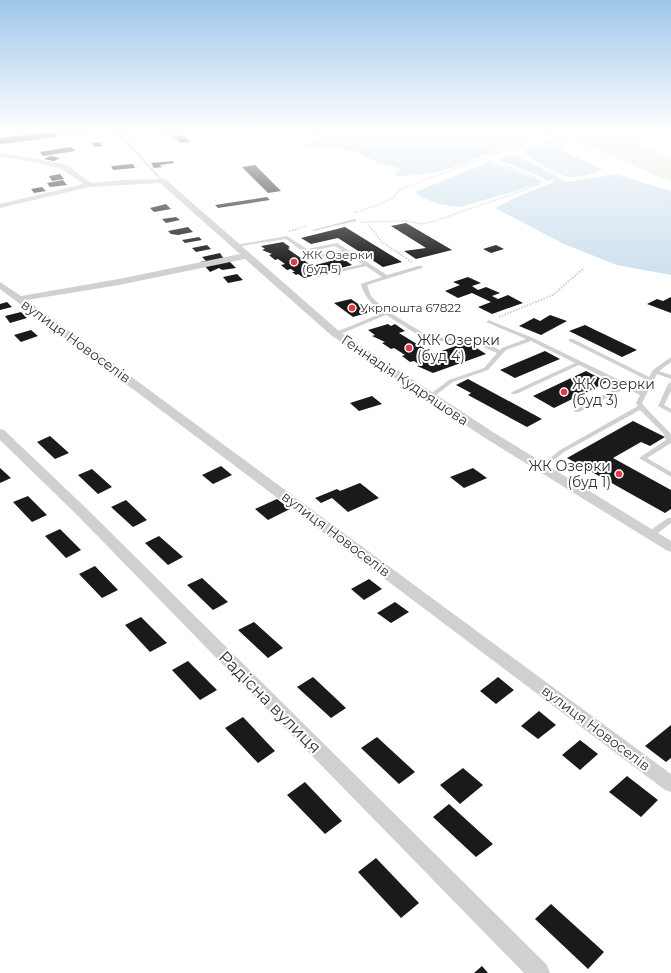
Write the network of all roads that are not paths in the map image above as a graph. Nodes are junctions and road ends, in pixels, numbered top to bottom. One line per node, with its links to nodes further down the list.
1 (76, 175): 4 (street)
2 (157, 175): 3 (lane)
3 (162, 181): 4 (street); 8 (street, Геннадія Кудряшова)
4 (89, 185): 5 (street)
5 (0, 206)
6 (354, 220): 7 (lane)
7 (314, 230)
8 (236, 246): 9 (lane); 11 (street, Геннадія Кудряшова)
9 (306, 251): 10 (lane); 10 (lane)
10 (346, 251): 12 (lane)
11 (246, 256): 17 (street); 20 (street, Геннадія Кудряшова)
12 (366, 264): 14 (lane); 15 (lane)
13 (420, 267): 15 (lane)
14 (319, 276)
15 (386, 277): 18 (lane)
16 (0, 285): 17 (street, вулиця Новоселів)
17 (10, 297): 43 (street, вулиця Новоселів)
18 (386, 313): 20 (lane); 23 (lane)
19 (489, 322): 21 (lane)
20 (336, 334): 33 (street, Геннадія Кудряшова)
21 (530, 339): 23 (lane); 25 (lane)
22 (571, 340): 28 (lane)
23 (500, 352): 33 (lane)
24 (671, 359): 26 (lane)
25 (579, 363): 30 (lane); 31 (lane)
26 (656, 371): 27 (lane); 28 (lane)
27 (671, 377)
28 (651, 380): 32 (lane)
29 (671, 384): 36 (lane)
30 (625, 386): 32 (lane); 35 (lane)
31 (514, 393)
32 (643, 394): 34 (lane)
33 (430, 397): 38 (street, Геннадія Кудряшова)
34 (641, 407): 38 (lane); 39 (lane)
35 (577, 411)
36 (671, 411)
37 (0, 433): 44 (street, Радісна вулиця)
38 (541, 468): 41 (street, Геннадія Кудряшова)
39 (671, 475)
40 (671, 520): 41 (lane)
41 (651, 534): 42 (street, Геннадія Кудряшова)
42 (671, 547)
43 (671, 784)
44 (539, 973)

